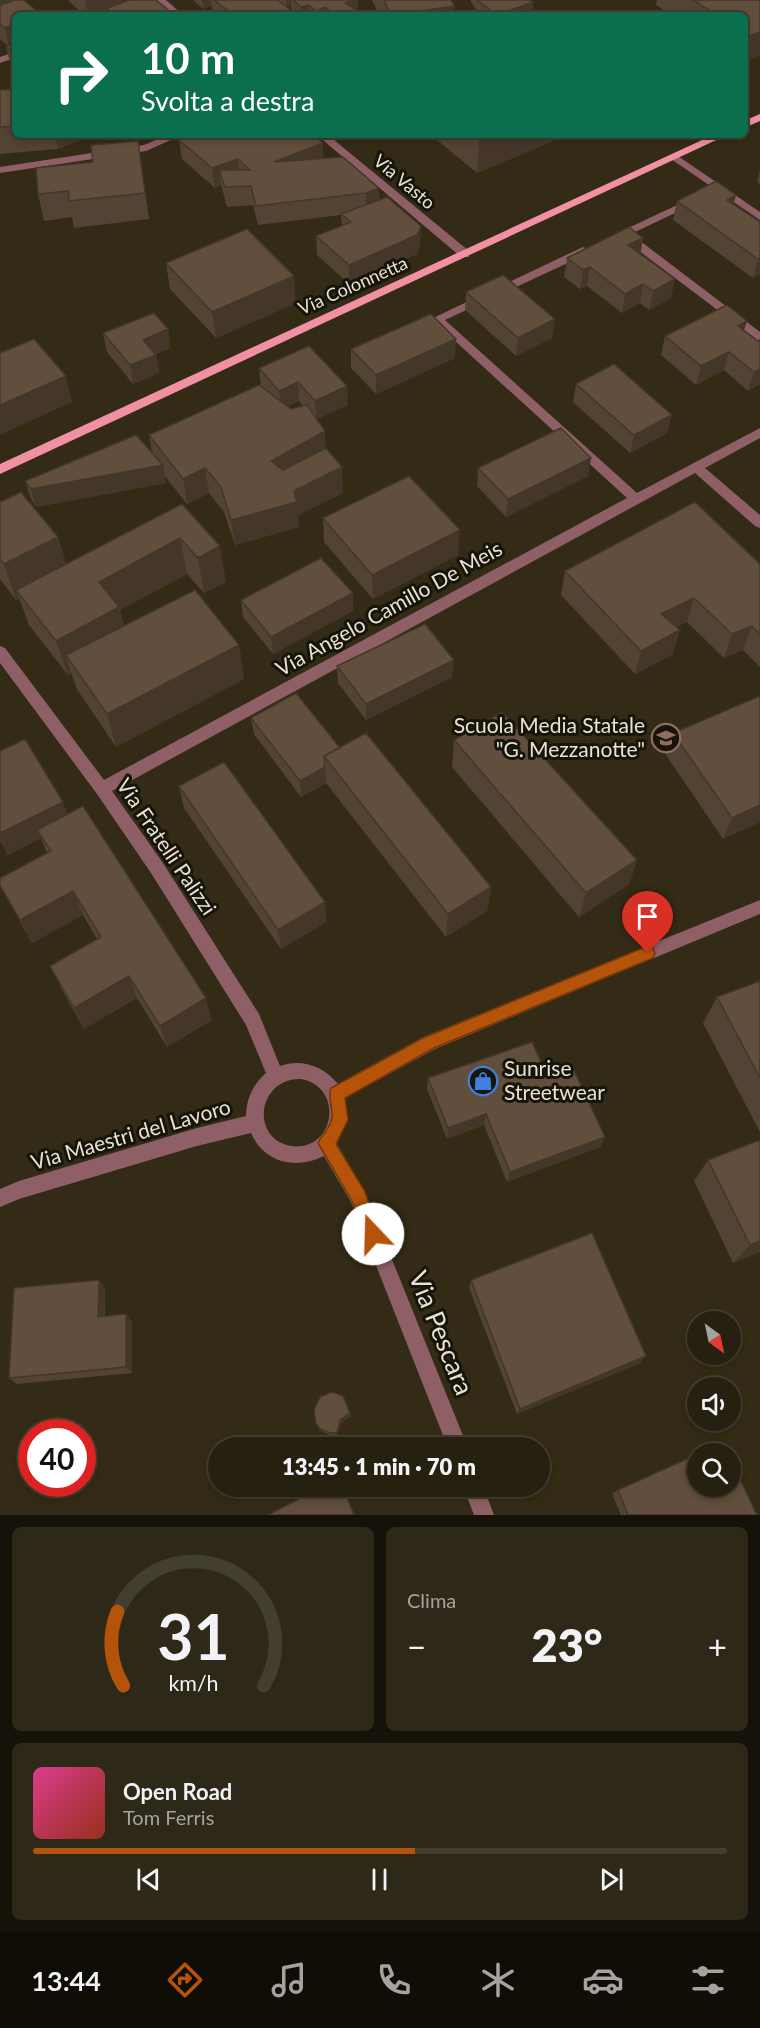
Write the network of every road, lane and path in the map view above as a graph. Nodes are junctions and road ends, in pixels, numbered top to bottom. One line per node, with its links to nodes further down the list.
1 (162, 1): 2 (street); 3 (street)
2 (152, 7)
3 (175, 12)
4 (170, 138): 8 (street)
5 (326, 138): 12 (street, Via Vasto)
6 (716, 138): 7 (main road, Via Colonnetta)
7 (675, 157): 9 (street); 12 (main road, Via Colonnetta)
8 (0, 170)
9 (721, 189): 10 (street); 11 (street)
10 (760, 217)
11 (623, 233): 13 (street); 17 (street)
12 (465, 254): 16 (main road, Via Colonnetta)
13 (760, 338)
14 (760, 432): 15 (street, Via Angelo Camillo De Meis)
15 (696, 467): 17 (street, Via Angelo Camillo De Meis); 18 (street)
16 (0, 469)
17 (636, 499): 20 (street, Via Angelo Camillo De Meis)
18 (757, 516)
19 (0, 652): 20 (street, Via Fratelli Palizzi)
20 (102, 789): 22 (street, Via Fratelli Palizzi)
21 (760, 907): 23 (street)
22 (276, 1077): 23 (street); 24 (street)
23 (336, 1094): 25 (street)
24 (255, 1123): 25 (street); 26 (street, Via Maestri del Lavoro)
25 (326, 1143): 29 (street, Via Pescara)
26 (19, 1190): 27 (street, Via Maestri del Lavoro); 28 (street, Via Maestri del Lavoro)
27 (0, 1193)
28 (0, 1198)
29 (454, 1437)
30 (477, 1497): 31 (street)
31 (484, 1515)

